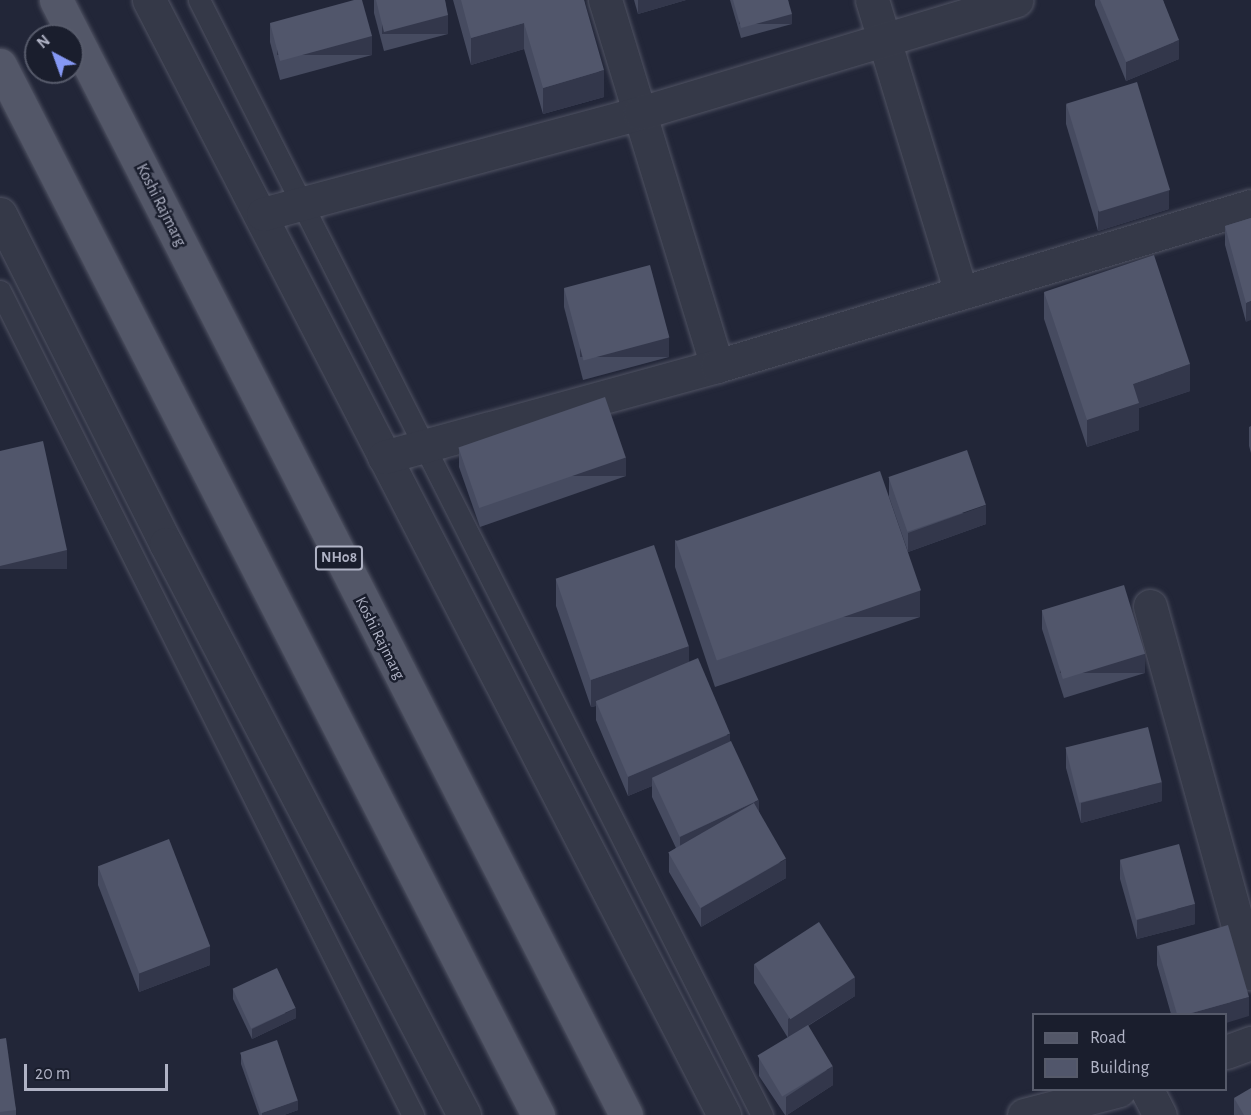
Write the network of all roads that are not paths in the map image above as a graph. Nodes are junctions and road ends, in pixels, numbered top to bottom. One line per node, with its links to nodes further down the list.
1 (56, 0): 28 (main road, Koshi Rajmarg / NH08)
2 (149, 0): 13 (street)
3 (199, 0): 10 (lane)
4 (605, 0): 9 (street)
5 (872, 0): 7 (street)
6 (1016, 0): 7 (street)
7 (884, 39): 9 (street); 15 (street)
8 (0, 64): 27 (main road)
9 (640, 112): 10 (street); 16 (street)
10 (301, 204): 13 (street); 17 (lane)
11 (1251, 206): 15 (street)
12 (0, 214): 26 (street)
13 (263, 214): 18 (street)
14 (0, 291): 25 (lane)
15 (961, 293): 16 (street)
16 (717, 366): 17 (street)
17 (423, 446): 18 (street); 30 (lane)
18 (384, 457): 29 (street)
19 (1150, 606): 20 (street)
20 (1251, 973)
21 (1251, 1042): 22 (street)
22 (1227, 1052)
23 (1112, 1091): 31 (street)
24 (1148, 1091): 32 (street)
25 (413, 1115)
26 (464, 1115)
27 (538, 1115)
28 (626, 1115)
29 (723, 1115)
30 (762, 1115)
31 (1024, 1115)
32 (1160, 1115)

